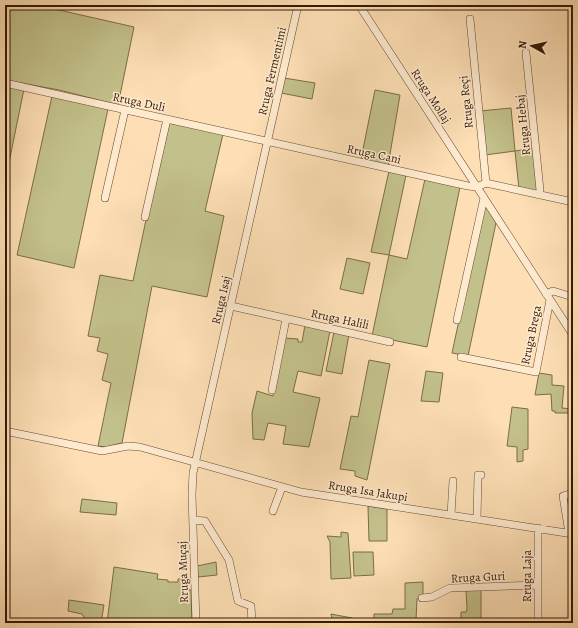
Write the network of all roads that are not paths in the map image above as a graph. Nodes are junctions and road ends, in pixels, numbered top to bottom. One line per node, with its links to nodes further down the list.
1 (298, 5): 8 (street, Rruga Fermentimi)
2 (359, 5): 10 (street, Rruga Mollaj)
3 (470, 19): 9 (street, Rruga Reçi)
4 (526, 53): 11 (street, Rruga Hebaj)
5 (5, 83): 6 (street, Rruga Duli)
6 (124, 110): 7 (street, Rruga Duli); 12 (street)
7 (166, 119): 8 (street, Rruga Duli); 15 (street)
8 (268, 142): 10 (street, Rruga Cani); 18 (street, Rruga Isaj)
9 (486, 183): 10 (street); 11 (street)
10 (477, 187): 13 (street, Rruga Mollaj)
11 (539, 195): 14 (street)
12 (105, 198)
13 (484, 198): 16 (street, Rruga Mollaj); 20 (street)
14 (573, 202)
15 (145, 217)
16 (548, 297): 17 (street); 21 (street, Rruga Mollaj); 23 (street, Rruga Brega)
17 (573, 297)
18 (231, 306): 19 (street, Rruga Halili); 26 (street, Rruga Isaj)
19 (286, 319): 22 (street, Rruga Halili); 24 (street)
20 (457, 320)
21 (573, 335)
22 (390, 342)
23 (461, 356)
24 (272, 390)
25 (5, 431): 26 (street, Rruga Isa Jakupi)
26 (196, 463): 29 (street, Rruga Isa Jakupi); 34 (street, Rruga Muçaj)
27 (481, 475): 33 (street)
28 (453, 481): 32 (street)
29 (282, 487): 31 (street); 32 (street, Rruga Isa Jakupi)
30 (573, 493): 36 (street)
31 (273, 511)
32 (451, 515): 33 (street, Rruga Isa Jakupi)
33 (477, 519): 35 (street, Rruga Isa Jakupi)
34 (193, 520): 39 (street, Rruga Muçaj); 40 (street)
35 (538, 528): 36 (street, Rruga Isa Jakupi); 37 (street, Rruga Laja)
36 (571, 533)
37 (538, 585): 38 (street, Rruga Guri); 41 (street, Rruga Laja)
38 (422, 598)
39 (196, 623)
40 (252, 623)
41 (538, 623)

